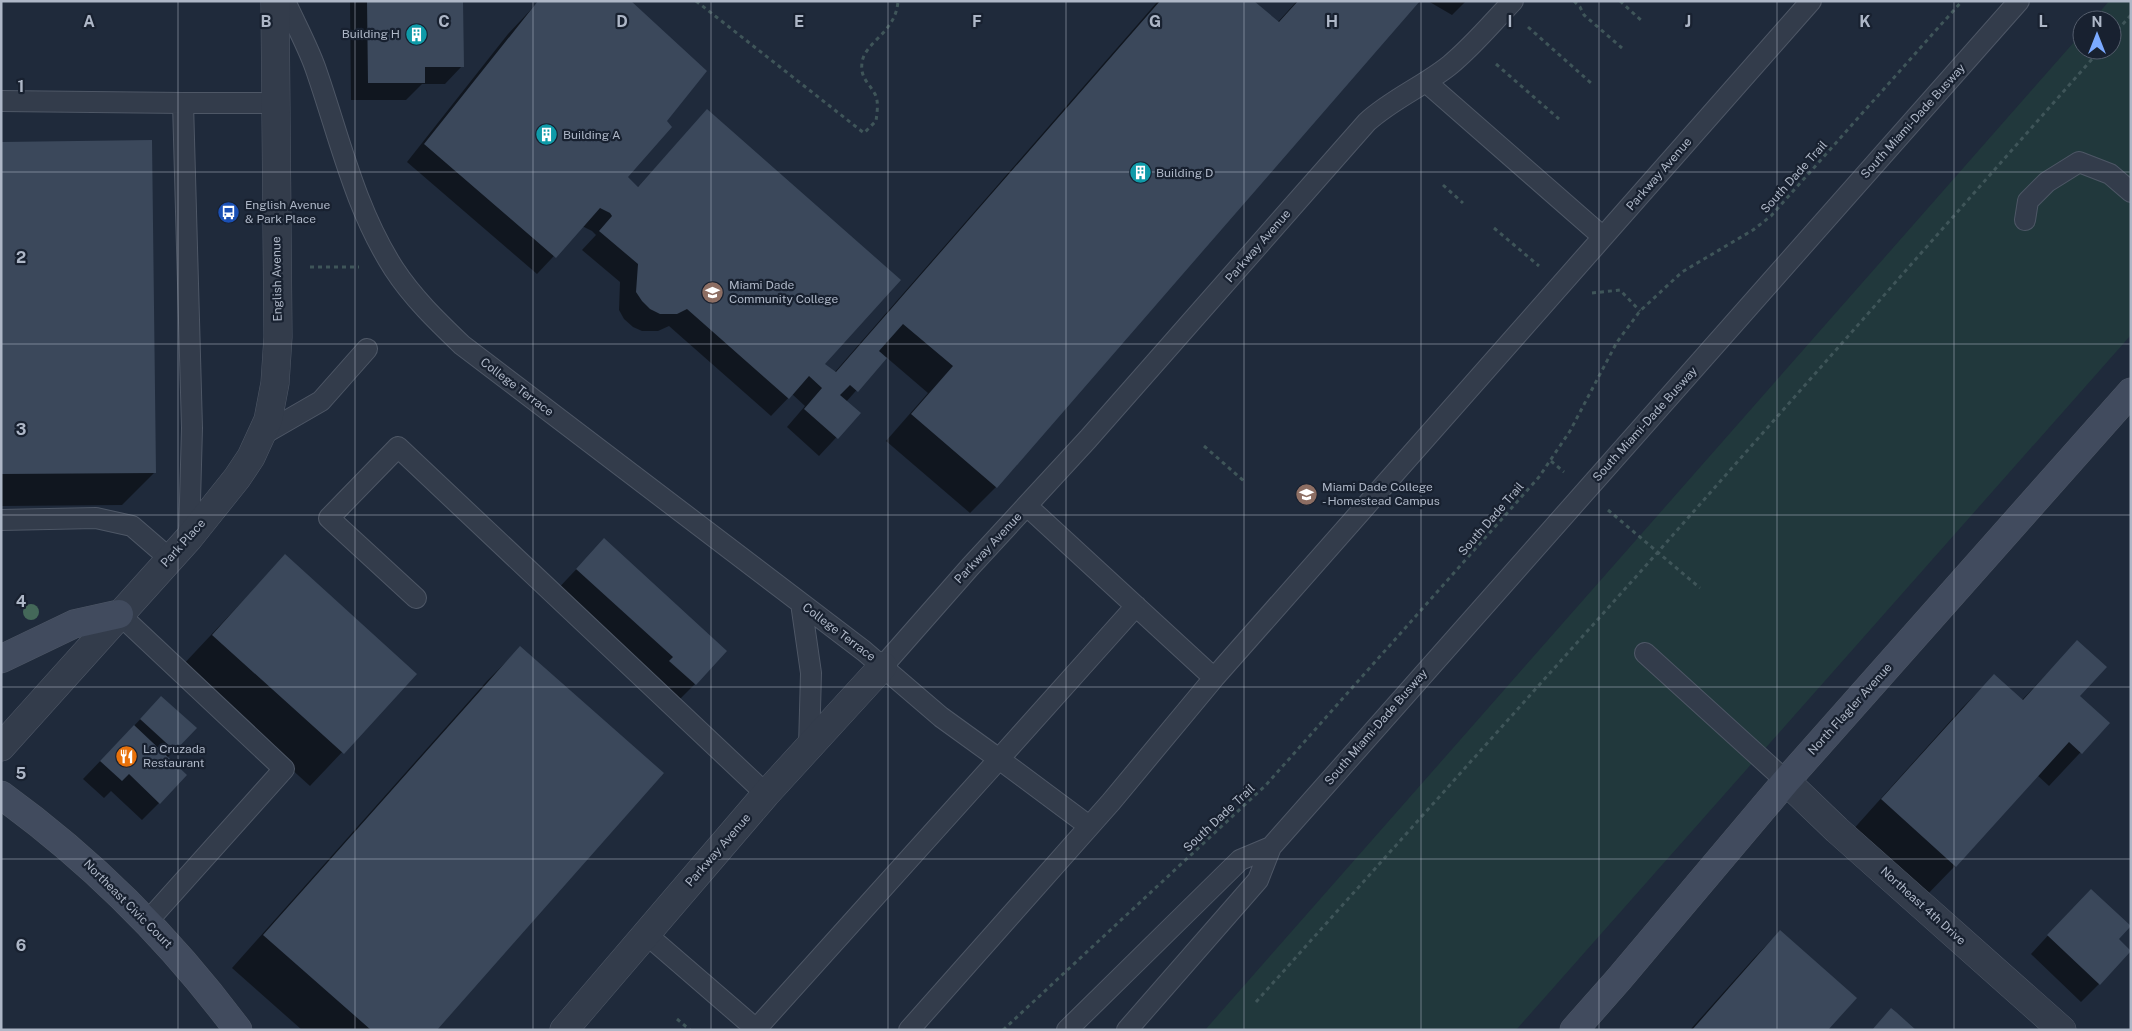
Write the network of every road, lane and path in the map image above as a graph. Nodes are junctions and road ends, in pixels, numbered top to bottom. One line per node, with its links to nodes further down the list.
1 (276, 1): 22 (street, English Avenue)
2 (286, 1): 50 (lane, College Terrace)
3 (696, 1): 4 (path)
4 (898, 1)
5 (1513, 1): 18 (lane, Parkway Avenue)
6 (1574, 1): 15 (path)
7 (1620, 1): 12 (path)
8 (1811, 1): 29 (lane, Parkway Avenue)
9 (1962, 1): 34 (path, South Dade Trail)
10 (2019, 1): 64 (lane, South Miami-Dade Busway)
11 (2131, 15): 14 (path)
12 (1643, 22)
13 (1525, 24): 19 (path)
14 (2122, 25)
15 (1622, 48)
16 (1492, 60): 23 (path)
17 (2091, 60): 46 (path)
18 (1426, 82): 29 (lane); 42 (lane, Parkway Avenue)
19 (1591, 83)
20 (1, 101): 21 (lane)
21 (183, 103): 22 (lane); 45 (lane)
22 (277, 103): 37 (street, English Avenue)
23 (1559, 120)
24 (1442, 184): 26 (path)
25 (2131, 192): 27 (lane)
26 (1463, 203)
27 (2024, 220)
28 (1494, 228): 32 (path)
29 (1602, 237): 56 (lane, Parkway Avenue)
30 (308, 267): 31 (path)
31 (360, 268)
32 (1547, 272)
33 (1586, 294): 34 (path)
34 (1640, 311): 39 (path, South Dade Trail)
35 (367, 348): 37 (lane, Park Place)
36 (2131, 392): 60 (street, North Flagler Avenue)
37 (262, 435): 45 (street, Park Place)
38 (1204, 446): 41 (path)
39 (1551, 461): 40 (path); 74 (path, South Dade Trail)
40 (1558, 466)
41 (1245, 482)
42 (1027, 506): 51 (lane); 55 (lane, Parkway Avenue)
43 (1614, 515): 46 (path)
44 (1, 520): 47 (lane)
45 (189, 538): 47 (street, Park Place)
46 (1658, 552): 48 (path); 67 (path)
47 (169, 558): 52 (street, Park Place)
48 (1700, 588)
49 (416, 598): 62 (lane)
50 (801, 603): 55 (lane, College Terrace); 58 (lane)
51 (1136, 606): 56 (lane); 59 (lane)
52 (119, 614): 54 (street); 57 (street, Park Place); 65 (lane)
53 (1645, 652): 60 (lane)
54 (1, 658)
55 (883, 666): 58 (street, Parkway Avenue); 59 (lane, College Terrace)
56 (1214, 678): 63 (lane, Parkway Avenue)
57 (1, 747)
58 (809, 747): 62 (street, Parkway Avenue)
59 (999, 759): 63 (lane, College Terrace); 70 (lane)
60 (1786, 781): 77 (street, North Flagler Avenue); 78 (street, Northeast 4th Drive)
61 (1, 794): 65 (street, Northeast Civic Court)
62 (766, 794): 66 (street, Parkway Avenue)
63 (1089, 826): 73 (lane, Parkway Avenue)
64 (1271, 847): 75 (lane, South Miami-Dade Busway); 76 (lane, South Miami-Dade Busway)
65 (147, 922): 71 (street, Northeast Civic Court)
66 (646, 934): 69 (street, Parkway Avenue); 70 (lane)
67 (1256, 1002)
68 (677, 1018): 72 (path)
69 (569, 1028)
70 (757, 1029)
71 (238, 1030)
72 (690, 1030)
73 (909, 1030)
74 (1003, 1030)
75 (1067, 1030)
76 (1127, 1030)
77 (1574, 1030)
78 (2062, 1030)

